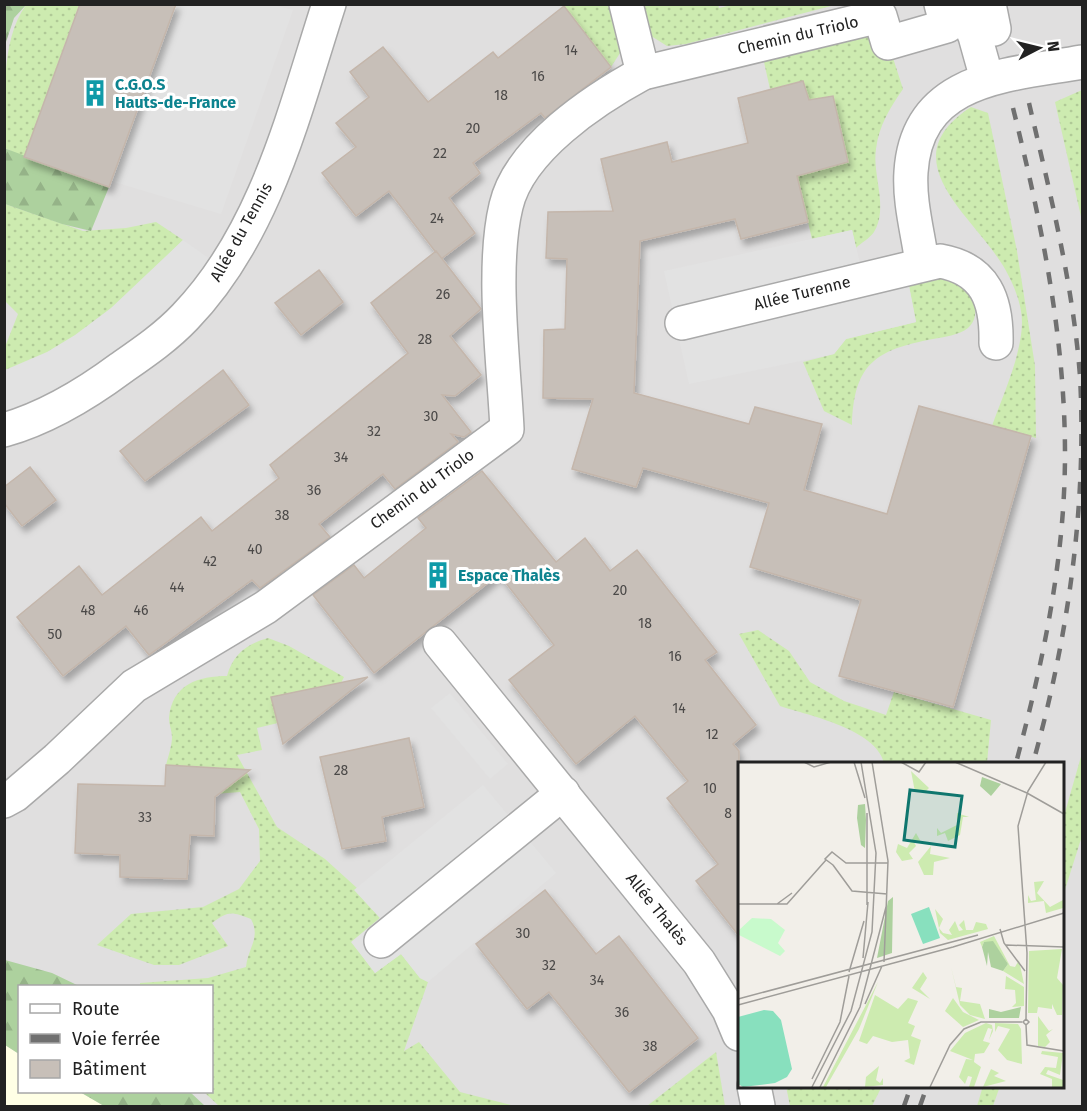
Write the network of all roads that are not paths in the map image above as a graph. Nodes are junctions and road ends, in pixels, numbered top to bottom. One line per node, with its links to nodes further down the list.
1 (329, 4): 11 (street, Allée du Tennis)
2 (626, 4): 6 (street)
3 (941, 4): 6 (street, Chemin du Triolo)
4 (961, 4): 7 (street)
5 (1083, 62): 7 (street)
6 (643, 73): 14 (street, Chemin du Triolo)
7 (987, 79): 8 (street)
8 (922, 263): 9 (street, Allée Turenne); 10 (street, Allée Turenne)
9 (682, 323)
10 (996, 343)
11 (4, 430)
12 (440, 643): 13 (street, Allée Thalès)
13 (563, 792): 15 (street); 16 (street, Allée Thalès)
14 (4, 801)
15 (381, 941)
16 (738, 1032)
17 (754, 1087): 18 (street)
18 (758, 1107)

